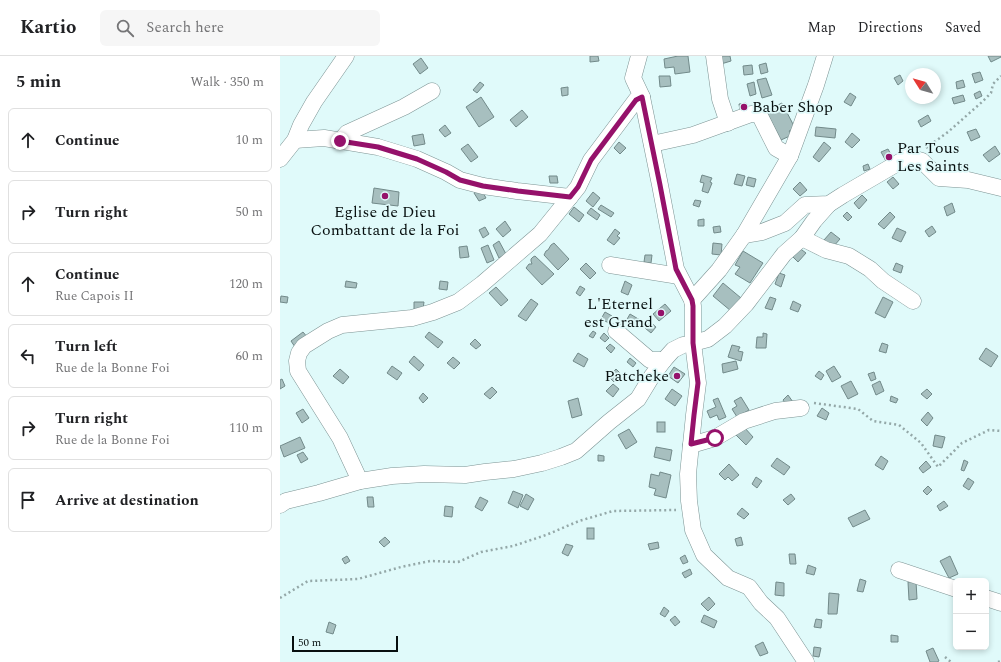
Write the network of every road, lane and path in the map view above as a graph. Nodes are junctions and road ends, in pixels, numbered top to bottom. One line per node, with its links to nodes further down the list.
1 (346, 56): 9 (street)
2 (640, 56): 7 (street)
3 (714, 56): 8 (street)
4 (825, 56): 12 (street)
5 (1001, 76): 14 (path)
6 (432, 91): 10 (street)
7 (642, 97): 11 (street); 16 (street)
8 (728, 123): 11 (street); 12 (street)
9 (295, 140): 10 (street); 13 (street)
10 (340, 141): 16 (street)
11 (652, 144): 21 (street)
12 (790, 156): 18 (street)
13 (280, 158)
14 (914, 159): 15 (street); 17 (street)
15 (1001, 188)
16 (570, 197): 30 (street)
17 (829, 204): 18 (street); 19 (street)
18 (744, 235): 22 (street)
19 (802, 238): 23 (street); 25 (street)
20 (610, 264): 21 (street)
21 (679, 276): 22 (street)
22 (692, 300): 25 (street)
23 (914, 301)
24 (616, 331): 26 (street)
25 (693, 343): 26 (street); 29 (street)
26 (664, 360): 30 (street)
27 (802, 408): 28 (path); 29 (street)
28 (1001, 432)
29 (691, 444): 32 (street)
30 (360, 481): 31 (street)
31 (280, 505)
32 (690, 510): 35 (path); 39 (street)
33 (899, 570): 34 (street)
34 (953, 588)
35 (280, 598)
36 (989, 599): 37 (street)
37 (1001, 603)
38 (945, 657): 40 (path)
39 (806, 662)
40 (951, 662)

